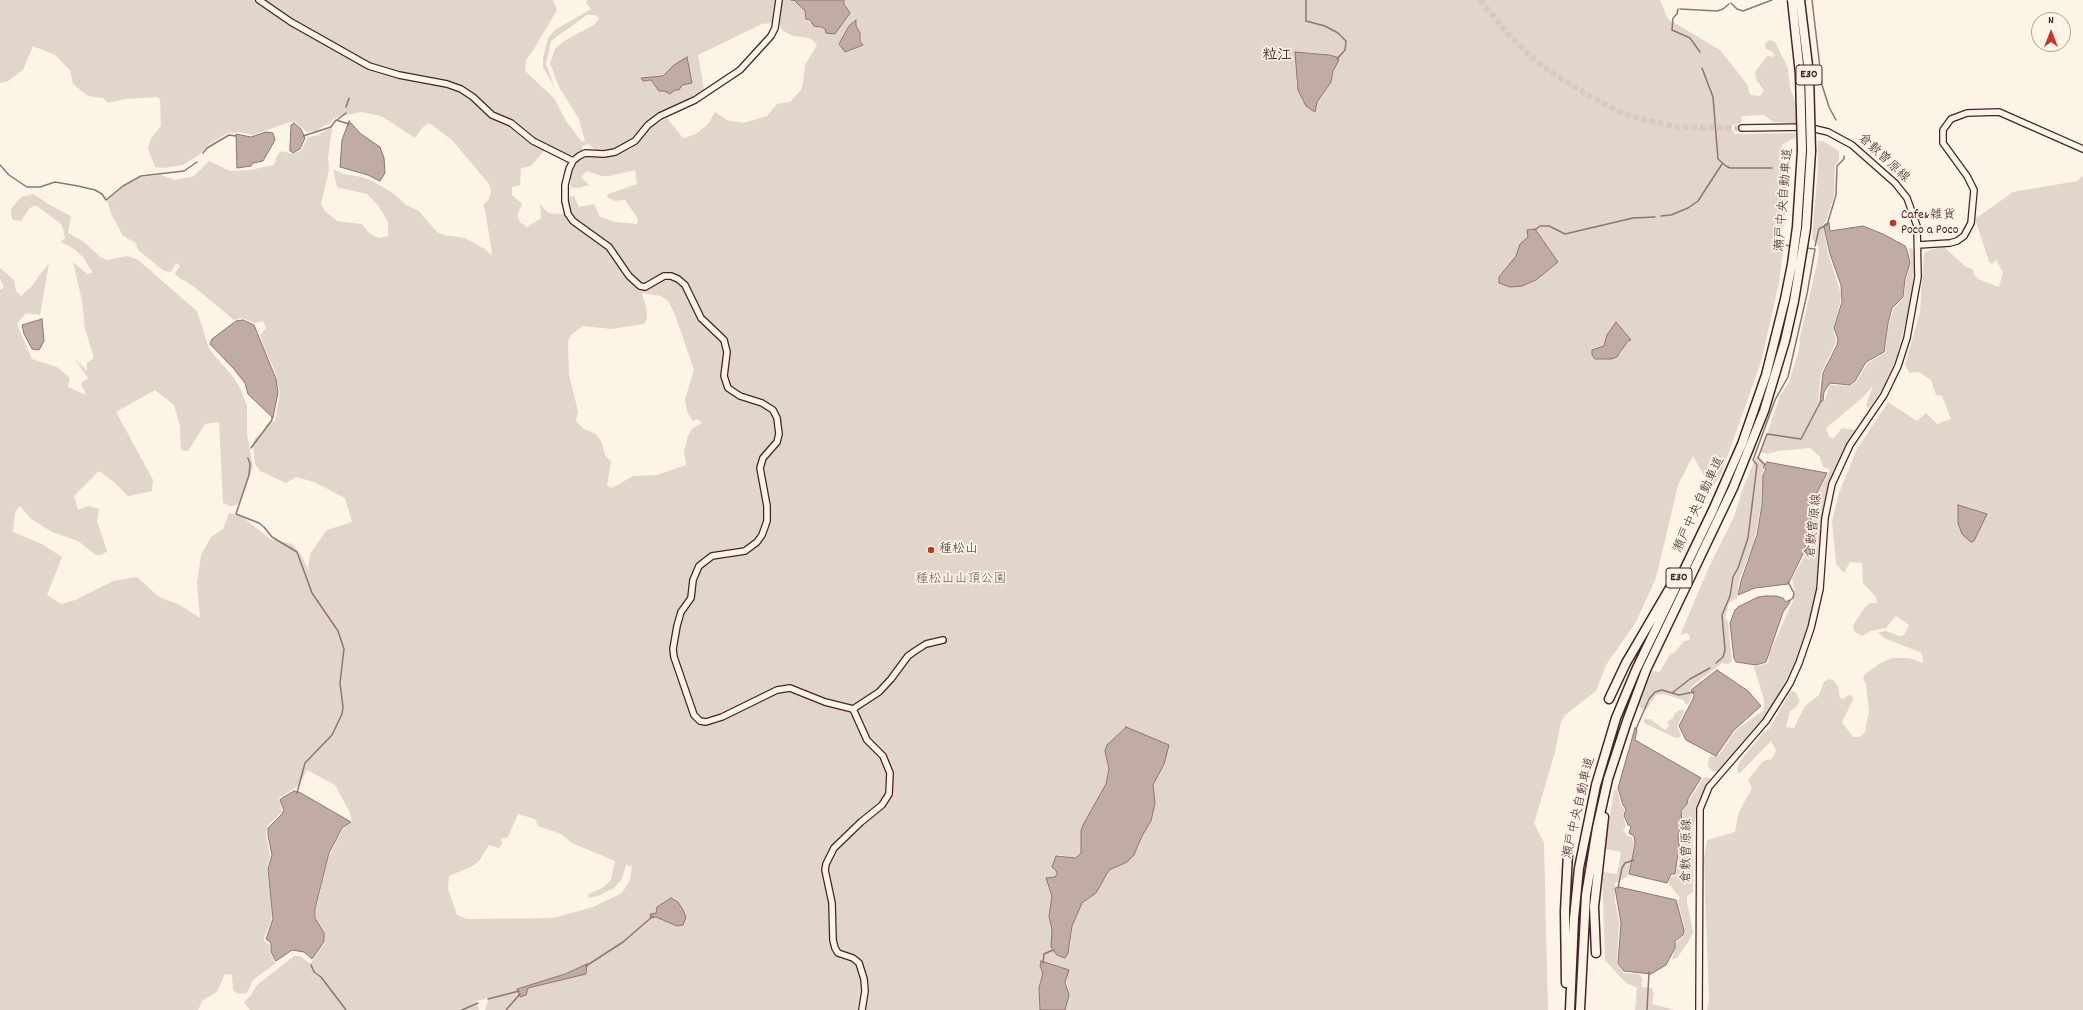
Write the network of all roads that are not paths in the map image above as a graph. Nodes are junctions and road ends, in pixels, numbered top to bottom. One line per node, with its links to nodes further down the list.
1 (259, 0): 8 (street)
2 (778, 0): 8 (street)
3 (1792, 0): 7 (highway, 瀬戸中央自動車道 / E30, bridge)
4 (1800, 0): 7 (highway, 瀬戸中央自動車道 / E30, bridge)
5 (1742, 128): 9 (street, 倉敷曽原線)
6 (2083, 149): 9 (street)
7 (1806, 150): 10 (highway, 瀬戸中央自動車道 / E30); 14 (highway, 瀬戸中央自動車道 / E30)
8 (573, 161): 13 (street)
9 (1918, 245): 20 (street, 倉敷曽原線)
10 (1681, 575): 12 (highway); 18 (highway, 瀬戸中央自動車道 / E30)
11 (942, 640): 13 (street)
12 (1609, 699)
13 (853, 709): 17 (street)
14 (1608, 779): 16 (highway); 19 (highway, 瀬戸中央自動車道 / E30)
15 (1568, 853): 18 (highway)
16 (1596, 952)
17 (862, 1010)
18 (1569, 1010)
19 (1580, 1010)
20 (1699, 1010)

